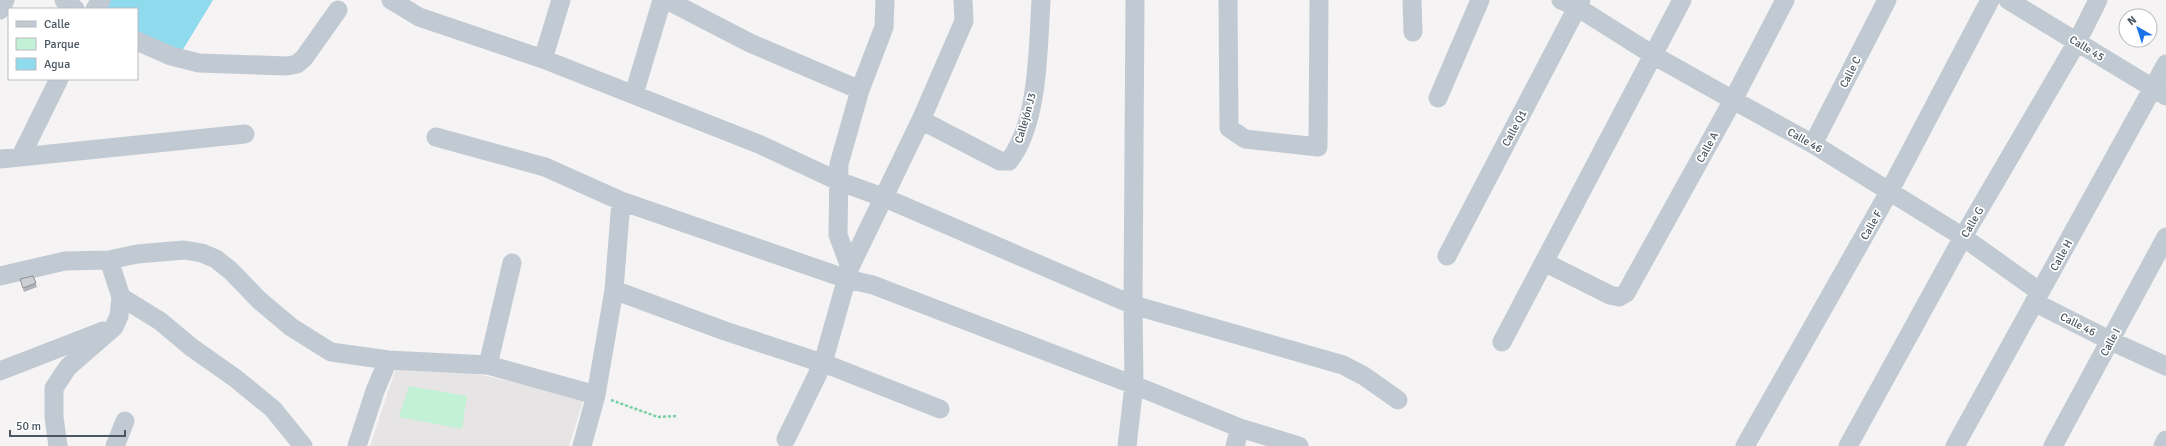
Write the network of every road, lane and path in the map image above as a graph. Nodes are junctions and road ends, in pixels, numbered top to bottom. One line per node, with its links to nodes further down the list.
1 (5, 0): 23 (street)
2 (64, 0): 22 (street)
3 (390, 0): 29 (street)
4 (561, 0): 29 (street)
5 (662, 0): 34 (street)
6 (666, 0): 32 (street)
7 (885, 0): 32 (street)
8 (963, 0): 37 (street)
9 (1041, 0): 37 (street, Callejón J3)
10 (1135, 0): 58 (street)
11 (1228, 0): 12 (street)
12 (1319, 0)
13 (1412, 0): 25 (street)
14 (1480, 0): 35 (street)
15 (1682, 0): 28 (street)
16 (1785, 0): 36 (street, Calle A)
17 (1887, 0): 40 (street, Calle C)
18 (1990, 0): 44 (street, Calle F)
19 (2008, 0): 27 (street, Calle 45)
20 (2098, 0): 27 (street, Calle G)
21 (1573, 2): 28 (street, Calle 46); 49 (street, Calle Q1)
22 (74, 8)
23 (0, 10)
24 (338, 10): 26 (street)
25 (1413, 32)
26 (138, 41)
27 (2077, 42): 33 (street, Calle 45); 47 (street, Calle G)
28 (1653, 55): 36 (street, Calle 46); 51 (street)
29 (543, 59): 34 (street)
30 (2166, 64): 33 (street, Calle H)
31 (59, 80): 41 (street)
32 (860, 90): 43 (street)
33 (2160, 92): 57 (street, Calle H)
34 (634, 94): 43 (street)
35 (1438, 98)
36 (1733, 100): 40 (street, Calle 46); 51 (street, Calle A)
37 (921, 120): 45 (street)
38 (245, 134): 41 (street)
39 (436, 137): 46 (street)
40 (1813, 144): 44 (street, Calle 46)
41 (21, 156): 42 (street)
42 (0, 159)
43 (838, 181): 45 (street); 53 (street)
44 (1889, 192): 47 (street, Calle 46); 84 (street, Calle F)
45 (885, 198): 53 (street); 58 (street)
46 (621, 201): 53 (street); 55 (street)
47 (1963, 237): 57 (street, Calle 46); 85 (street, Calle G)
48 (2166, 237): 60 (street, Calle I)
49 (1447, 256)
50 (109, 260): 54 (street); 56 (street); 62 (street)
51 (1544, 262): 61 (street)
52 (512, 263): 64 (street)
53 (849, 273): 63 (street); 67 (street)
54 (0, 276)
55 (614, 290): 63 (street); 68 (street)
56 (121, 297): 59 (street); 78 (street)
57 (2037, 297): 60 (street, Calle 46); 86 (street, Calle H)
58 (1133, 306): 67 (street); 69 (street)
59 (114, 328): 66 (street); 76 (street)
60 (2111, 341): 65 (street, Calle 46); 87 (street, Calle I)
61 (1502, 342)
62 (388, 360): 64 (street); 79 (street)
63 (823, 363): 70 (street); 74 (street)
64 (488, 364): 68 (street)
65 (2166, 366)
66 (0, 371)
67 (1134, 385): 73 (street); 81 (street)
68 (596, 395): 71 (path); 80 (street)
69 (1398, 400)
70 (940, 409)
71 (677, 416)
72 (125, 421): 77 (street)
73 (1240, 428): 82 (street); 83 (street)
74 (786, 439)
75 (2166, 440): 88 (street)
76 (58, 446)
77 (115, 446)
78 (303, 446)
79 (357, 446)
80 (582, 446)
81 (1127, 446)
82 (1235, 446)
83 (1299, 446)
84 (1745, 446)
85 (1848, 446)
86 (1955, 446)
87 (2054, 446)
88 (2163, 446)

